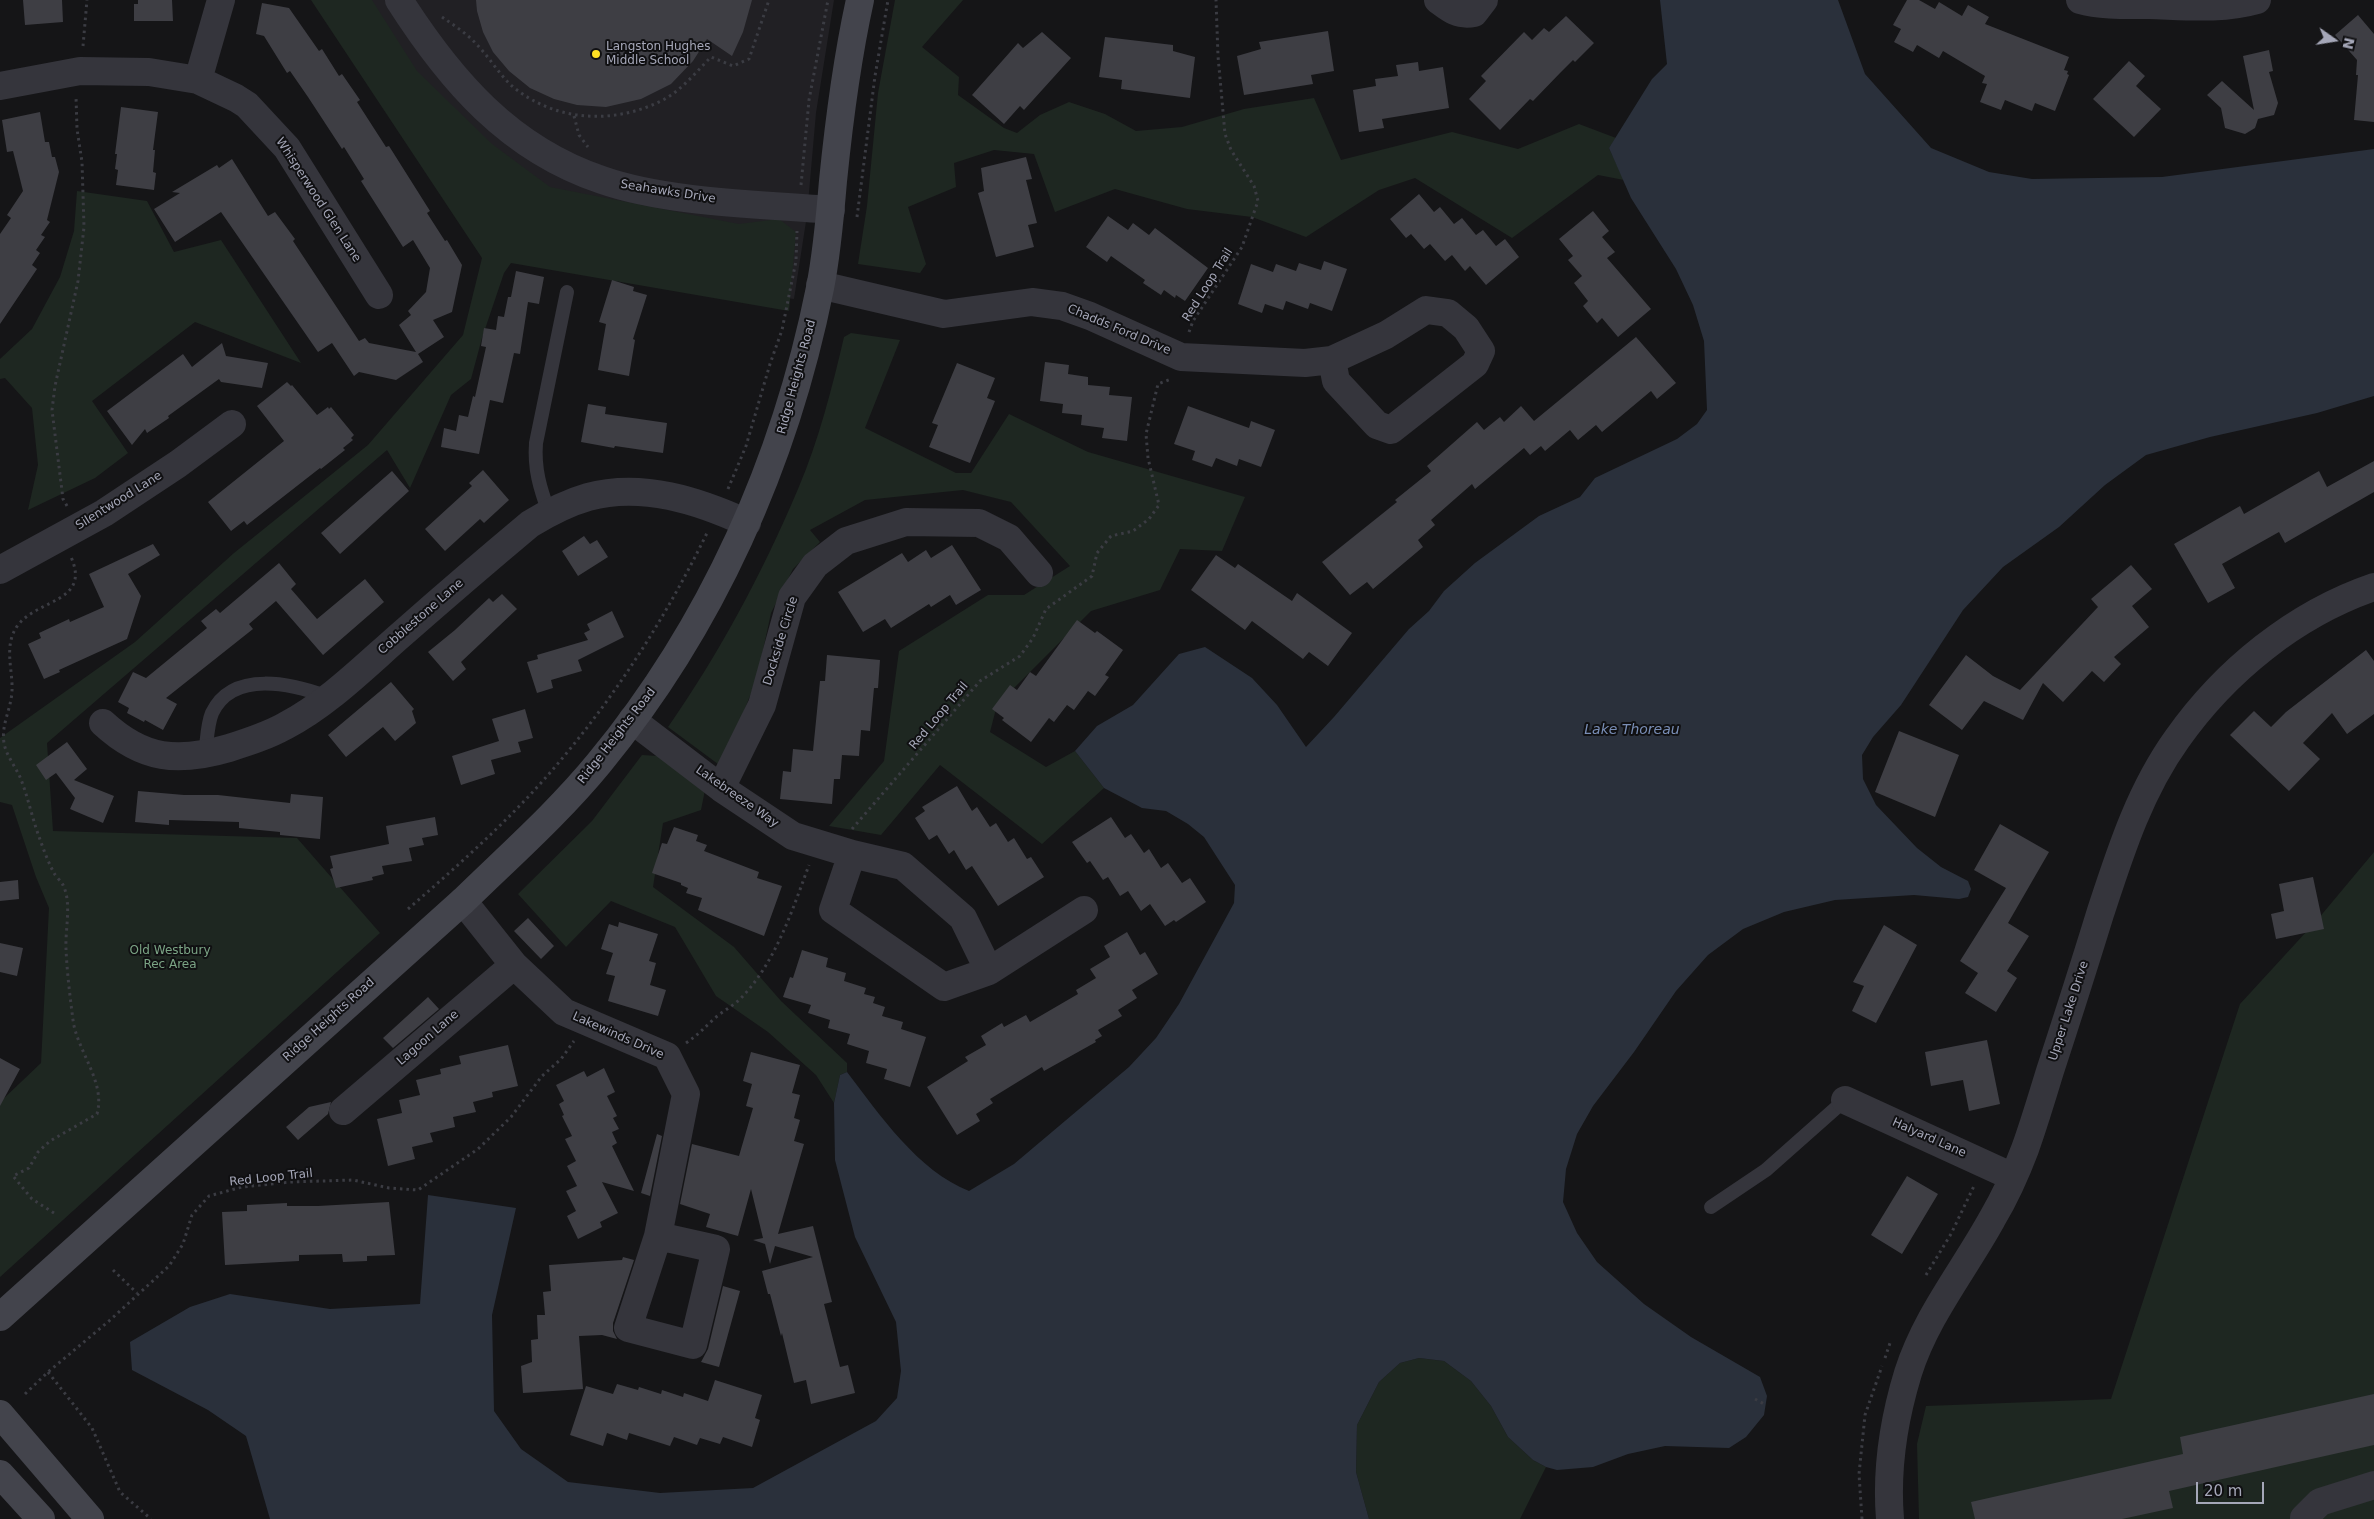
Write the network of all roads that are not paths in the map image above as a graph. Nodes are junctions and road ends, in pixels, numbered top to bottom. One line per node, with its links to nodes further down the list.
1 (221, 0): 8 (street)
2 (399, 0): 10 (street, Seahawks Drive)
3 (860, 0): 10 (street, Ridge Heights Road)
4 (1438, 0): 5 (street)
5 (1484, 0)
6 (2080, 0): 7 (street)
7 (2256, 0)
8 (198, 80): 9 (street, Whisperwood Glen Lane); 13 (street, Whisperwood Glen Lane)
9 (0, 86)
10 (831, 210): 11 (street, Ridge Heights Road)
11 (820, 285): 14 (street, Chadds Ford Drive); 17 (street, Ridge Heights Road)
12 (568, 292): 16 (lane)
13 (379, 295)
14 (1332, 360): 14 (street, Chadds Ford Drive)
15 (232, 424): 18 (street, Silentwood Lane)
16 (550, 513): 17 (street, Cobblestone Lane); 21 (street, Cobblestone Lane)
17 (747, 523): 22 (street, Ridge Heights Road)
18 (0, 570)
19 (1039, 573): 25 (street, Dockside Circle)
20 (2374, 587): 33 (street, Upper Lake Drive)
21 (328, 697): 24 (street, Cobblestone Lane); 24 (lane)
22 (632, 720): 25 (street, Lakebreeze Way); 27 (street, Ridge Heights Road)
23 (103, 724): 24 (street, Cobblestone Lane)
24 (205, 755)
25 (722, 788): 26 (street, Lakebreeze Way)
26 (852, 854): 30 (street, Lakebreeze Way); 30 (street)
27 (462, 901): 29 (street, Lakewinds Drive); 36 (street, Ridge Heights Road)
28 (1084, 910): 30 (street)
29 (514, 965): 32 (street, Lagoon Lane); 35 (street, Lakewinds Drive)
30 (989, 970)
31 (1845, 1100): 33 (street, Halyard Lane); 34 (lane)
32 (343, 1111)
33 (2013, 1177): 42 (street, Upper Lake Drive)
34 (1711, 1207)
35 (658, 1236)
36 (0, 1316)
37 (0, 1414): 41 (street)
38 (0, 1474): 40 (street)
39 (2374, 1485): 43 (street)
40 (42, 1519)
41 (90, 1519)
42 (1890, 1519)
43 (2303, 1519)

